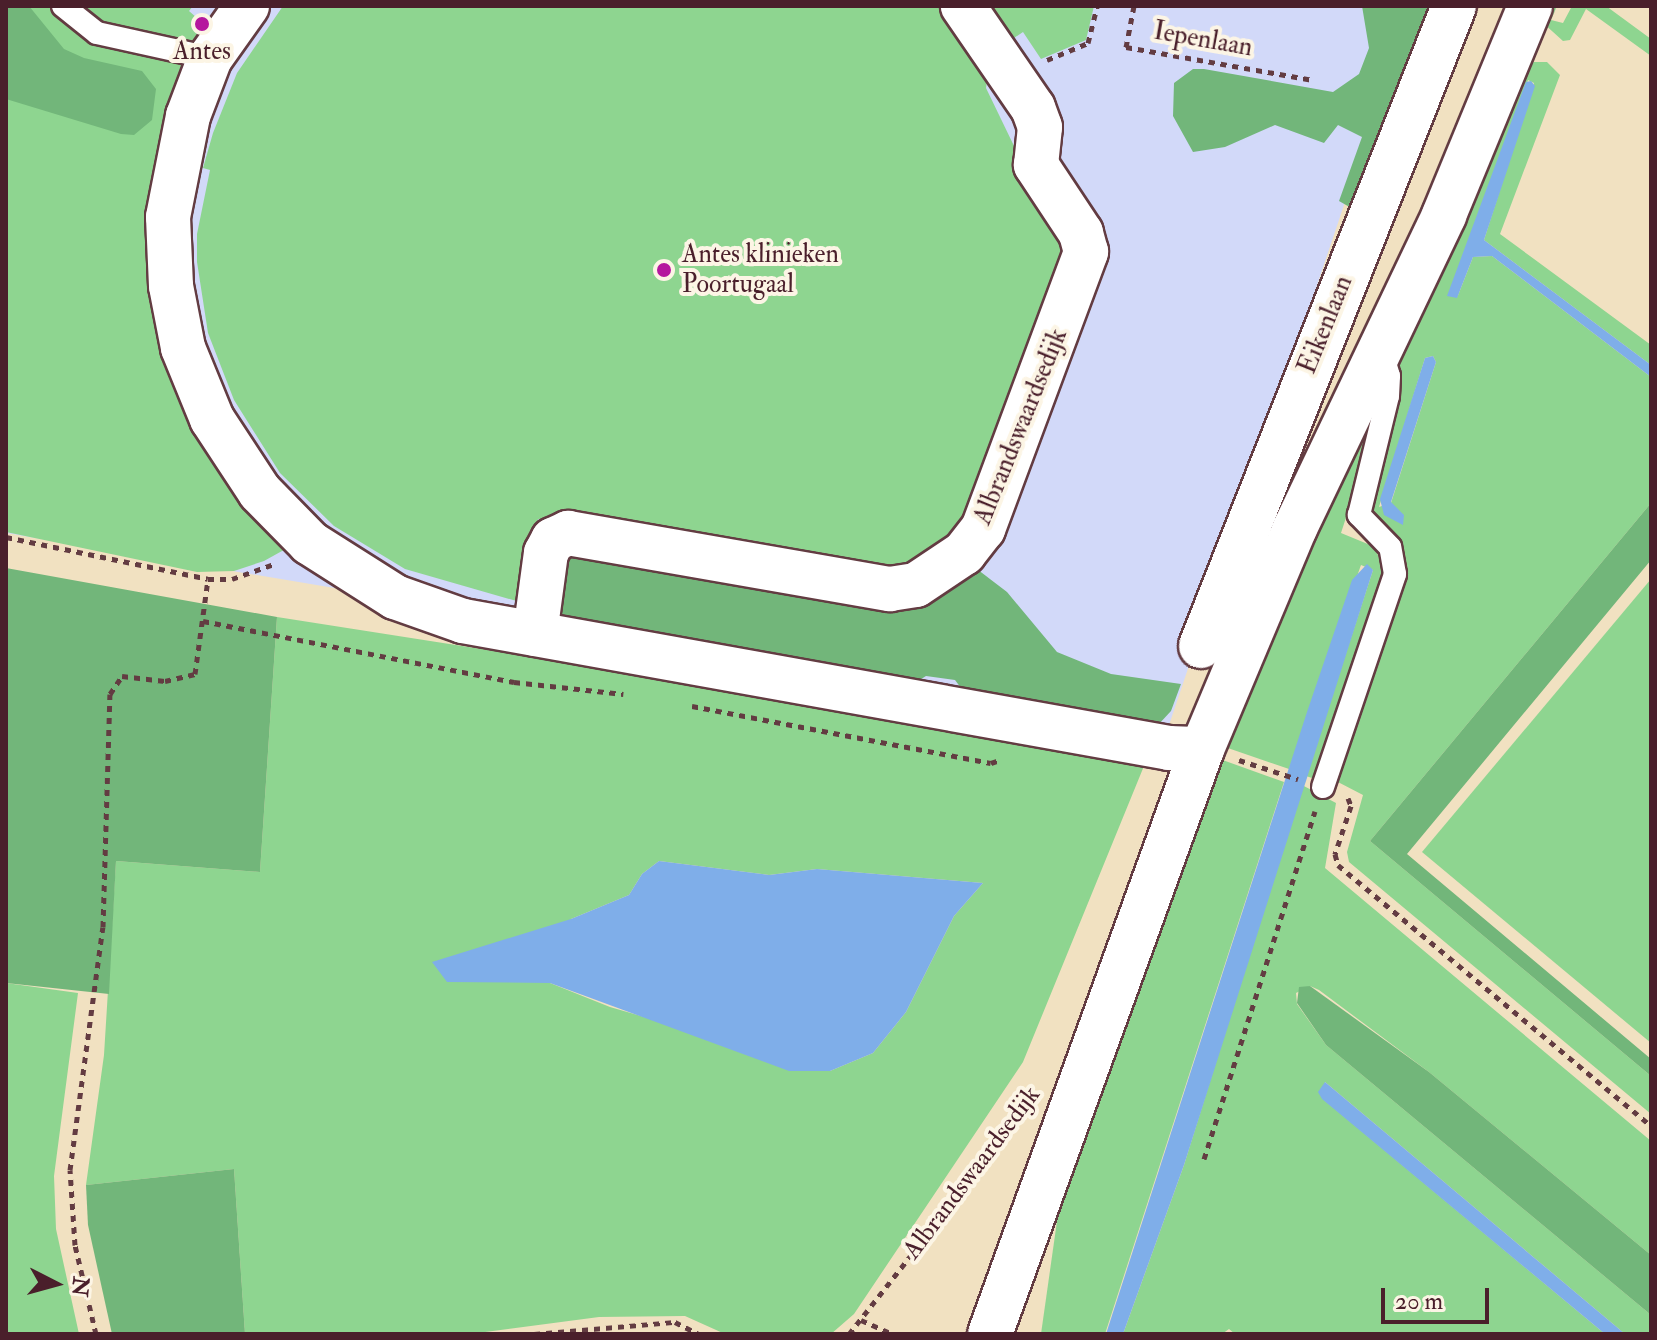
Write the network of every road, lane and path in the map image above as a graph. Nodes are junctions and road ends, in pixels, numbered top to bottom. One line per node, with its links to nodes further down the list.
1 (63, 6): 8 (lane)
2 (247, 6): 8 (street)
3 (963, 6): 10 (street, Albrandswaardsedijk)
4 (1097, 6): 10 (path)
5 (1134, 6): 9 (path, Iepenlaan)
6 (1454, 6): 17 (street, Eikenlaan)
7 (1530, 6): 11 (street, Albrandswaardsedijk)
8 (210, 58): 13 (street)
9 (1313, 80)
10 (1015, 81): 16 (street, Albrandswaardsedijk)
11 (1380, 352): 21 (street, Albrandswaardsedijk); 23 (lane)
12 (6, 537): 14 (path)
13 (310, 543): 14 (path); 16 (street)
14 (208, 579): 15 (path)
15 (203, 621): 18 (path); 28 (path)
16 (535, 634): 20 (street)
17 (1201, 646)
18 (627, 694)
19 (688, 706): 20 (path)
20 (1045, 726): 21 (street)
21 (1213, 752): 22 (path); 33 (street, Albrandswaardsedijk)
22 (1278, 773)
23 (1323, 787): 25 (path); 26 (path)
24 (1036, 1095): 27 (path, Albrandswaardsedijk)
25 (1651, 1126)
26 (1204, 1159)
27 (861, 1320): 31 (path, Albrandswaardsedijk); 32 (path)
28 (96, 1334)
29 (534, 1334): 30 (path)
30 (699, 1334)
31 (849, 1334)
32 (892, 1334)
33 (990, 1334)

